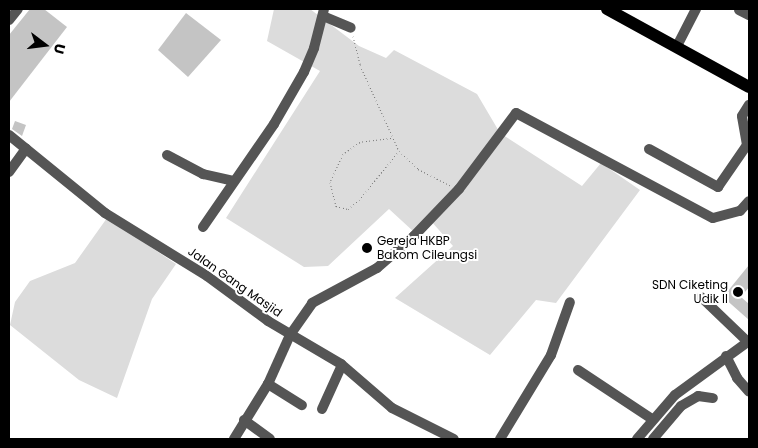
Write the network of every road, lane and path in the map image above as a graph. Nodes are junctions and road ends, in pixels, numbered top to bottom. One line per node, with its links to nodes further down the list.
1 (18, 9): 7 (street)
2 (607, 9): 9 (main road)
3 (696, 9): 9 (street)
4 (739, 10): 6 (street)
5 (324, 12): 8 (street); 19 (street)
6 (749, 16)
7 (9, 20)
8 (351, 28): 13 (path)
9 (677, 46): 10 (main road)
10 (749, 88)
11 (749, 105): 15 (street)
12 (9, 135): 14 (street, Jalan Gang Masjid)
13 (392, 138): 16 (path); 16 (path)
14 (26, 149): 18 (street); 25 (street, Jalan Gang Masjid)
15 (649, 149)
16 (399, 152): 20 (path)
17 (167, 155): 19 (street)
18 (9, 172)
19 (233, 181): 22 (street)
20 (459, 189): 21 (street); 25 (street)
21 (749, 201)
22 (202, 227)
23 (701, 297): 26 (street)
24 (570, 302): 40 (street)
25 (290, 335): 28 (street, Jalan Gang Masjid); 30 (street)
26 (749, 341): 27 (street)
27 (726, 356): 31 (street); 35 (street)
28 (342, 365): 34 (street); 39 (street, Jalan Gang Masjid)
29 (578, 370): 35 (street)
30 (268, 384): 33 (street); 36 (street)
31 (749, 392)
32 (713, 398): 42 (street)
33 (302, 405)
34 (322, 409)
35 (652, 419): 41 (street)
36 (244, 420): 37 (street); 38 (street)
37 (234, 439)
38 (270, 439)
39 (454, 439)
40 (500, 439)
41 (637, 439)
42 (653, 439)

